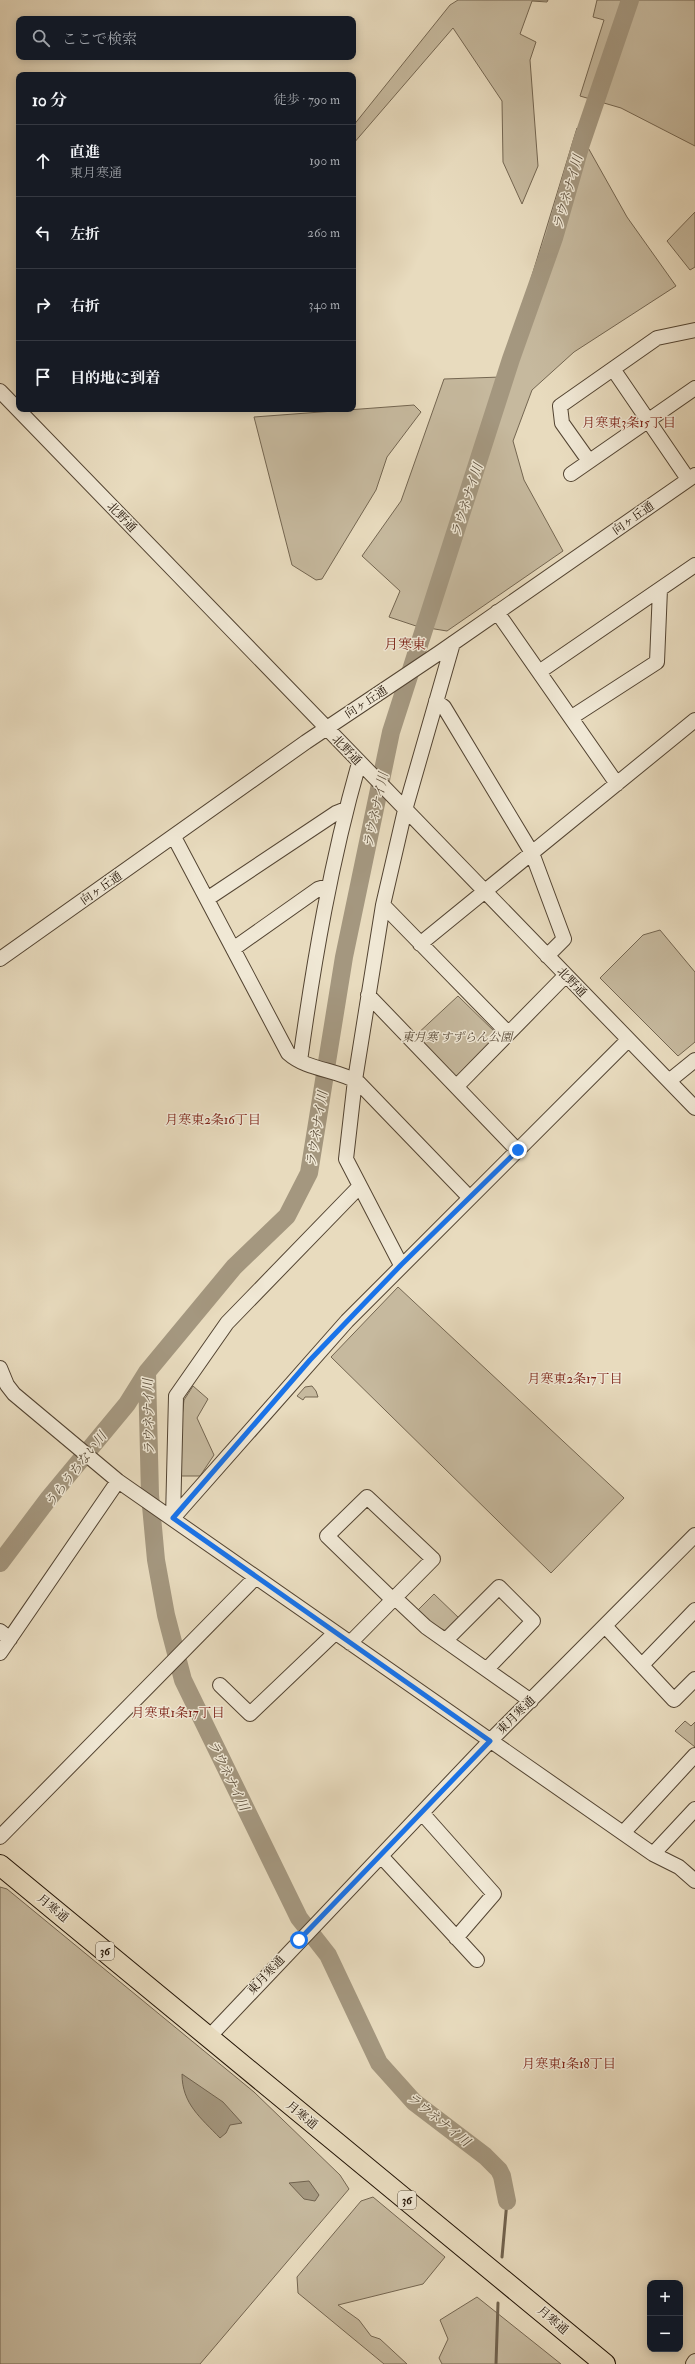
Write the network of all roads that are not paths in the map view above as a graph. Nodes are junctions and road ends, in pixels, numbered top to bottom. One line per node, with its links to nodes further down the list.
1 (695, 330): 2 (street)
2 (613, 369): 7 (street); 8 (street)
3 (695, 388): 7 (street)
4 (0, 391): 5 (street, 北野通)
5 (16, 407)
6 (20, 412): 19 (street, 北野通)
7 (649, 419): 8 (street); 10 (street)
8 (589, 461): 9 (street)
9 (571, 474)
10 (692, 477): 13 (street, 向ヶ丘通)
11 (695, 565): 12 (street)
12 (660, 589): 15 (street); 17 (street)
13 (497, 612): 14 (street, 向ヶ丘通); 15 (street)
14 (453, 643): 16 (street); 19 (street, 向ヶ丘通)
15 (540, 672): 17 (street)
16 (436, 701): 22 (street); 25 (street)
17 (572, 717): 21 (street)
18 (695, 720): 21 (street)
19 (327, 728): 20 (street, 北野通); 24 (street, 向ヶ丘通)
20 (362, 765): 22 (street, 北野通); 23 (street)
21 (617, 784): 25 (street)
22 (403, 808): 27 (street, 北野通); 29 (street)
23 (346, 809): 26 (street); 28 (street)
24 (174, 837): 28 (street); 33 (street, 向ヶ丘通)
25 (532, 853): 27 (street); 32 (street)
26 (328, 886): 31 (street); 39 (street)
27 (485, 891): 30 (street); 32 (street, 北野通)
28 (207, 899): 31 (street)
29 (383, 905): 30 (street); 35 (street)
30 (420, 944): 36 (street)
31 (233, 948): 39 (street)
32 (548, 956): 34 (street, 北野通)
33 (0, 959)
34 (566, 975): 36 (street); 37 (street, 北野通)
35 (368, 995): 40 (street); 42 (street)
36 (508, 1033): 42 (street)
37 (628, 1040): 41 (street, 北野通); 44 (street)
38 (695, 1060): 41 (street)
39 (300, 1061): 40 (street)
40 (355, 1080): 45 (street); 46 (street)
41 (669, 1081): 43 (street, 北野通)
42 (457, 1086): 44 (street)
43 (695, 1108)
44 (518, 1150): 46 (street)
45 (360, 1186): 47 (street); 50 (street)
46 (469, 1197): 47 (street)
47 (401, 1265): 50 (street)
48 (0, 1368): 49 (street)
49 (118, 1481): 50 (street); 57 (street)
50 (173, 1518): 52 (street)
51 (694, 1537): 55 (street, 東月寒通)
52 (256, 1577): 56 (street); 71 (street)
53 (393, 1598): 53 (street); 58 (street); 59 (street)
54 (695, 1610): 61 (street)
55 (605, 1626): 61 (street); 65 (street, 東月寒通)
56 (336, 1633): 59 (street); 64 (street)
57 (5, 1635): 60 (street)
58 (446, 1640): 62 (street); 62 (street)
59 (350, 1643): 66 (street)
60 (0, 1653)
61 (642, 1665): 63 (street)
62 (487, 1669): 65 (street)
63 (695, 1679)
64 (220, 1685)
65 (531, 1700): 66 (street, 東月寒通)
66 (490, 1741): 69 (street, 東月寒通); 70 (street)
67 (695, 1755): 70 (street)
68 (695, 1809): 72 (street)
69 (422, 1813): 73 (street, 東月寒通); 76 (street)
70 (623, 1833): 72 (street)
71 (0, 1837)
72 (653, 1854): 75 (street)
73 (381, 1856): 76 (street); 78 (street, 東月寒通)
74 (0, 1865): 78 (highway, 月寒通 / 36)
75 (695, 1881)
76 (456, 1938): 77 (street)
77 (477, 1960)
78 (208, 2038): 80 (highway, 月寒通 / 36)
79 (695, 2361): 81 (street)
80 (605, 2364)
81 (693, 2364)

